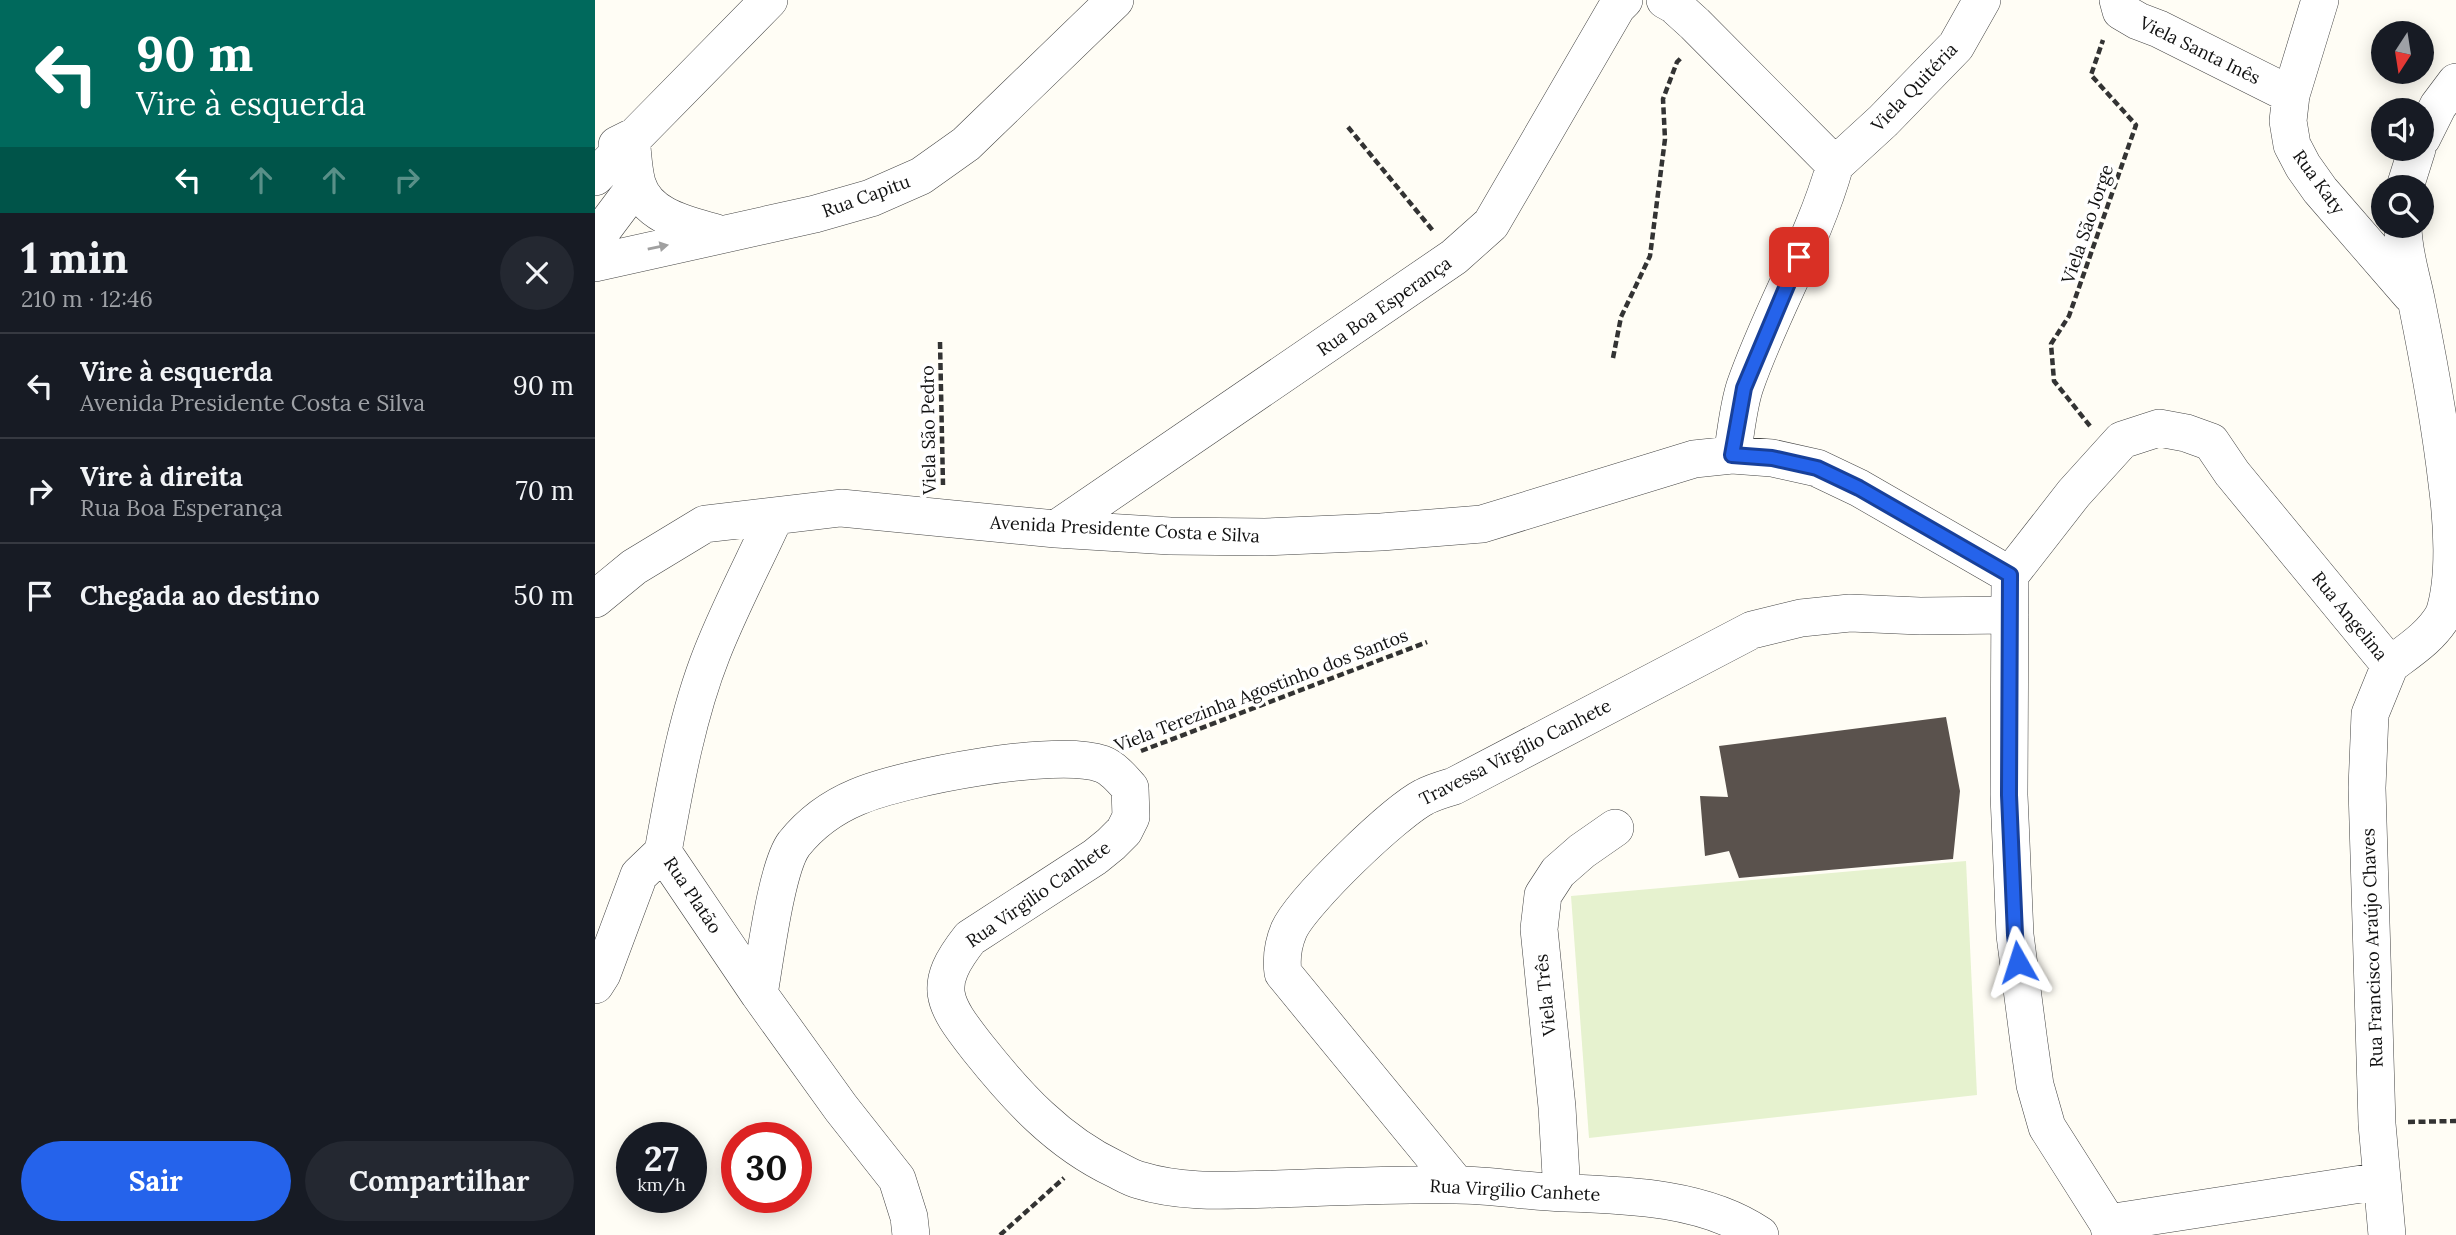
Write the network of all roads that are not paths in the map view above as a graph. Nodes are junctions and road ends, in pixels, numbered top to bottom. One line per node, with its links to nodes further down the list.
1 (769, 0): 11 (street)
2 (1115, 0): 16 (street, Rua Capitu)
3 (1624, 0): 23 (street, Rua Boa Esperança)
4 (1665, 0): 13 (street)
5 (1982, 0): 13 (street, Viela Quitéria)
6 (2320, 0): 9 (street, Rua Katy)
7 (2117, 1): 9 (street, Viela Santa Inês)
8 (2456, 82): 10 (street)
9 (2291, 95): 20 (street, Rua Katy)
10 (2434, 114)
11 (631, 138): 12 (street); 14 (street); 15 (street)
12 (595, 153)
13 (1835, 165): 21 (street)
14 (595, 177)
15 (637, 184): 16 (street); 18 (street)
16 (721, 234): 19 (street, Rua Capitu, one-way to 16)
17 (2403, 238): 20 (street, Rua Angelina)
18 (595, 240)
19 (595, 263)
20 (2417, 301): 27 (street, Rua Angelina)
21 (1732, 455): 23 (street, Avenida Presidente Costa e Silva); 24 (street, Avenida Presidente Costa e Silva)
22 (775, 516): 23 (street, Avenida Presidente Costa e Silva); 25 (street, Avenida Presidente Costa e Silva); 29 (street, Rua Platão)
23 (1056, 529)
24 (2010, 575): 26 (street); 27 (street, Rua Angelina)
25 (595, 599)
26 (2010, 615): 33 (street, Travessa Virgílio Canhete); 35 (street)
27 (2390, 665): 32 (street, Rua Francisco Araújo Chaves)
28 (1615, 828): 34 (street, Viela Três)
29 (663, 852): 30 (street); 31 (street, Rua Platão)
30 (595, 985)
31 (759, 994): 33 (street, Rua Virgilio Canhete); 36 (street, Rua Platão)
32 (2381, 1181): 35 (street); 38 (street, Rua Francisco Araújo Chaves)
33 (1457, 1185): 34 (street, Rua Virgilio Canhete)
34 (1562, 1193): 37 (street, Rua Virgilio Canhete)
35 (2110, 1229)
36 (911, 1235)
37 (1760, 1235)
38 (2387, 1235)

